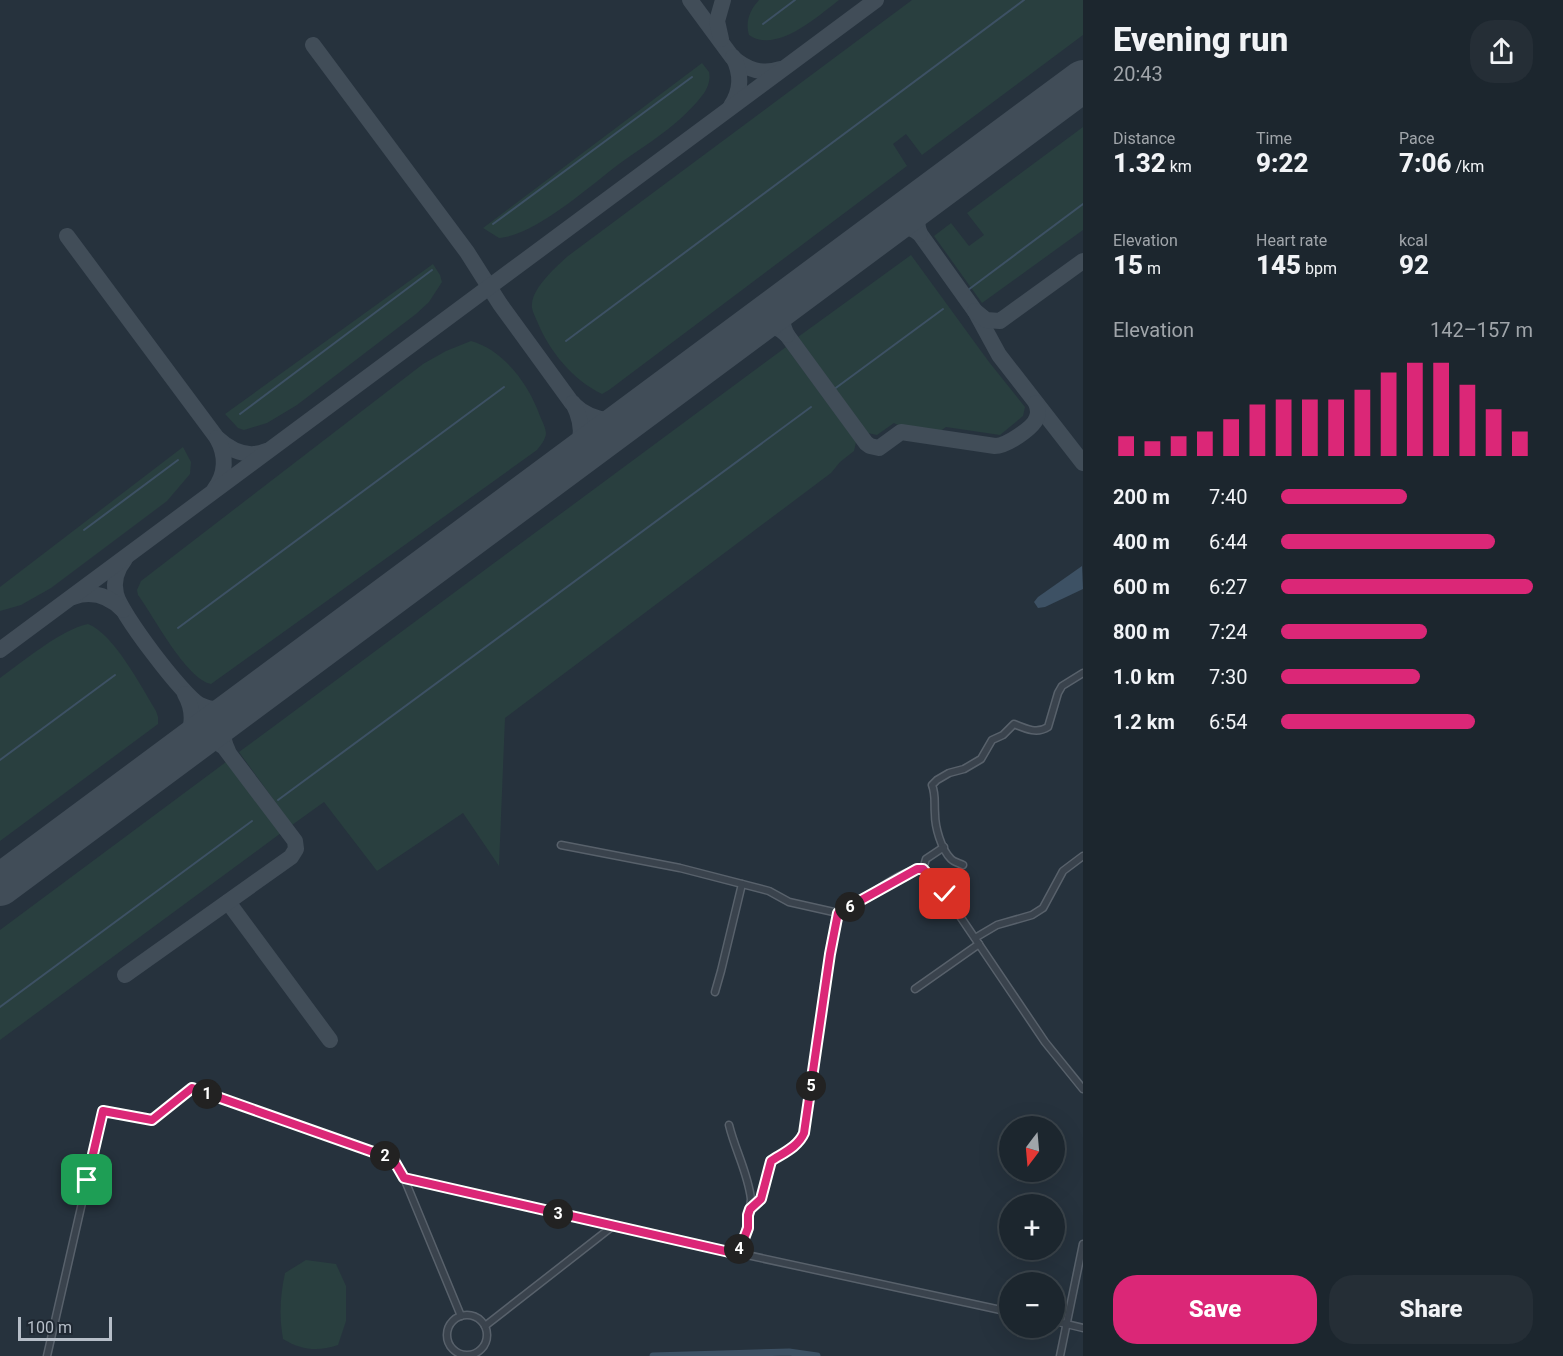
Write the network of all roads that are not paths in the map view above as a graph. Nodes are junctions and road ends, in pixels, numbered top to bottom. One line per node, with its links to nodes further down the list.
1 (1083, 673): 3 (street)
2 (561, 845): 7 (street)
3 (944, 848): 5 (street); 6 (street)
4 (1083, 856): 9 (street)
5 (963, 865)
6 (923, 869): 8 (street); 9 (street)
7 (742, 884): 8 (street); 11 (street)
8 (838, 913): 15 (street)
9 (977, 941): 10 (street); 12 (street)
10 (915, 989)
11 (715, 992)
12 (1083, 1089)
13 (729, 1125): 15 (street)
14 (404, 1178): 16 (street); 20 (street); 26 (street)
15 (750, 1209): 18 (street)
16 (613, 1226): 18 (street); 22 (street)
17 (1083, 1244): 21 (street)
18 (738, 1254): 19 (street)
19 (999, 1310)
20 (461, 1316): 22 (street); 27 (street)
21 (1065, 1324): 23 (street)
22 (485, 1326): 25 (street)
23 (1083, 1328)
24 (1063, 1338): 28 (street)
25 (481, 1354): 27 (street)
26 (47, 1356)
27 (466, 1356)
28 (1060, 1356)

